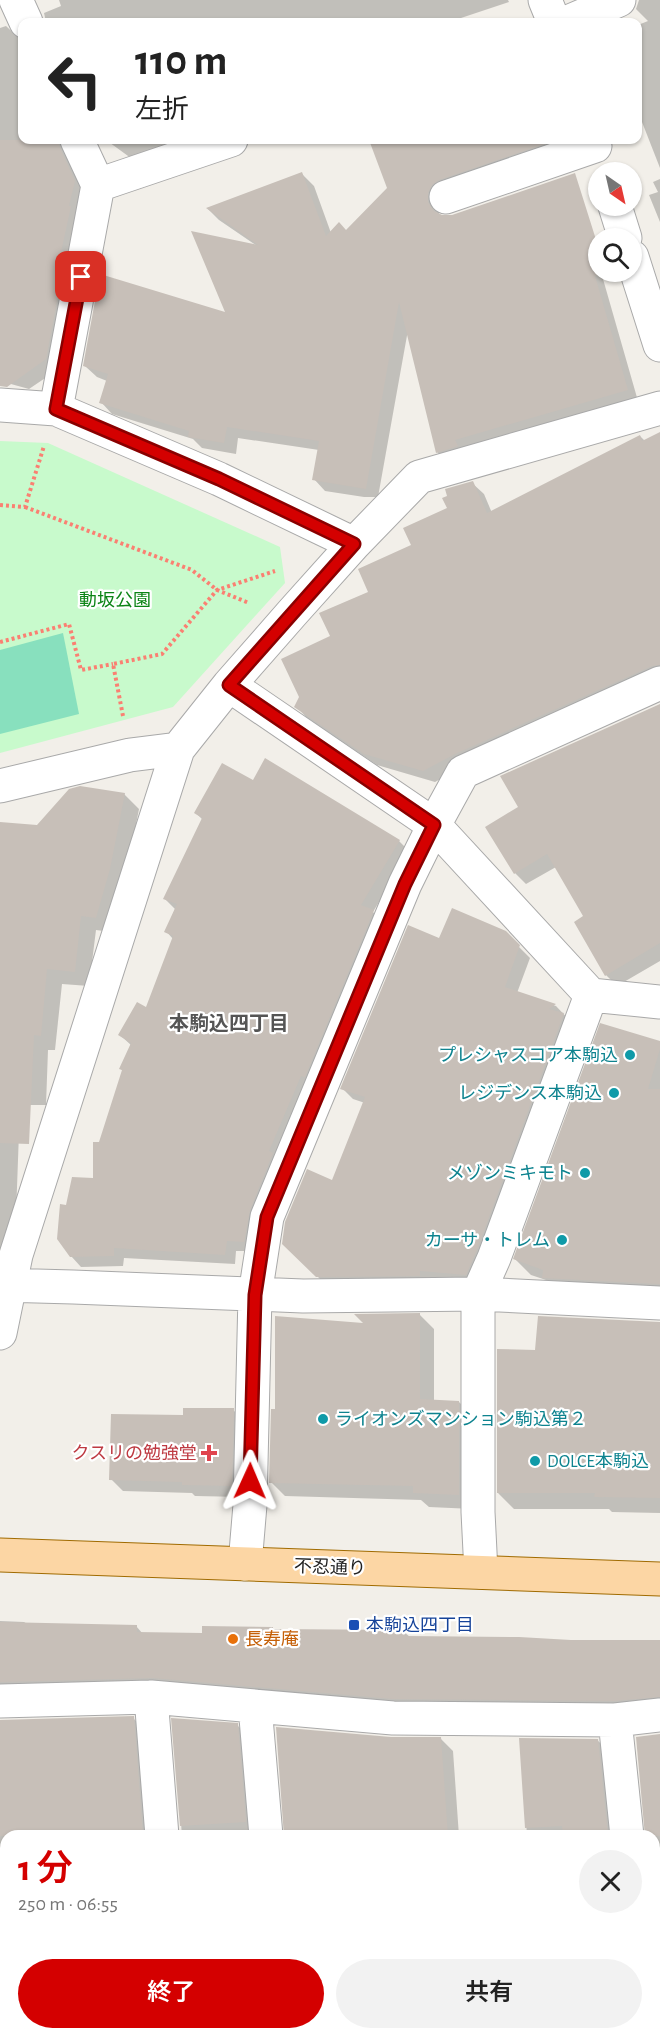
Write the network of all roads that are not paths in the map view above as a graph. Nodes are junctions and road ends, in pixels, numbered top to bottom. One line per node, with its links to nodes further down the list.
1 (16, 0): 4 (street)
2 (545, 0): 5 (street)
3 (619, 0): 6 (street)
4 (24, 18)
5 (552, 18)
6 (577, 18)
7 (79, 144): 10 (street)
8 (219, 144): 10 (street)
9 (597, 153): 11 (street)
10 (98, 185): 16 (street)
11 (446, 196)
12 (640, 282): 13 (street)
13 (660, 345)
14 (0, 405): 16 (street)
15 (660, 408): 17 (street)
16 (56, 409): 17 (street)
17 (354, 544): 19 (street)
18 (660, 683): 22 (street)
19 (229, 685): 20 (street); 22 (street)
20 (178, 749): 21 (street); 25 (street)
21 (0, 786)
22 (434, 825): 23 (street); 27 (street)
23 (591, 995): 24 (street); 26 (street)
24 (660, 1002)
25 (4, 1286): 27 (street); 29 (street)
26 (478, 1294): 27 (street); 28 (street); 32 (street)
27 (255, 1295): 31 (street)
28 (660, 1303)
29 (0, 1332)
30 (0, 1555): 31 (main road, 不忍通り)
31 (245, 1564): 32 (main road, 不忍通り)
32 (481, 1572): 33 (main road, 不忍通り)
33 (660, 1579)
34 (151, 1697): 35 (street); 36 (street); 39 (street)
35 (0, 1701)
36 (255, 1706): 38 (street); 40 (street)
37 (660, 1715): 38 (street)
38 (615, 1720): 41 (street)
39 (162, 1830)
40 (265, 1830)
41 (626, 1830)

